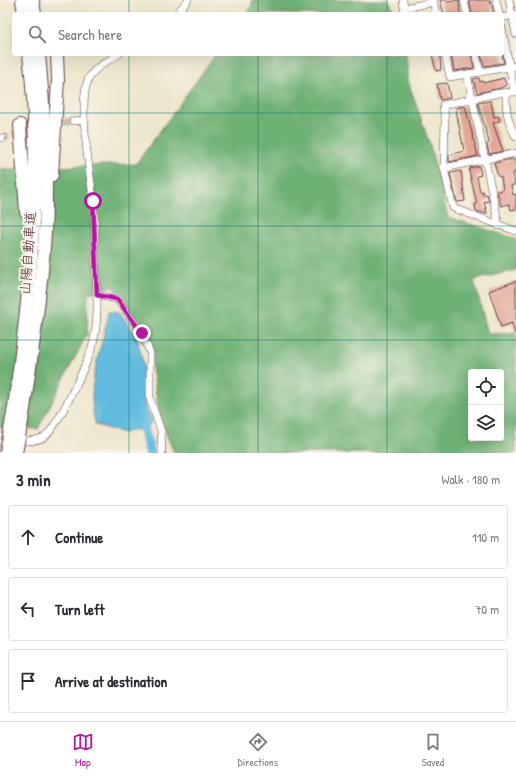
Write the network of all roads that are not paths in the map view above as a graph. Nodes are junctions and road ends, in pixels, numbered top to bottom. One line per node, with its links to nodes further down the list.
1 (22, 0): 9 (highway)
2 (33, 0): 10 (highway)
3 (188, 0): 11 (street)
4 (403, 0): 8 (street)
5 (464, 0): 13 (street)
6 (496, 0): 14 (street)
7 (509, 0): 15 (street)
8 (433, 1): 12 (street)
9 (24, 12)
10 (35, 12)
11 (178, 12)
12 (436, 12)
13 (467, 12)
14 (499, 12)
15 (514, 15): 16 (street); 17 (street)
16 (504, 18)
17 (516, 34)
18 (504, 35): 25 (street)
19 (28, 56): 42 (highway, 山陽自動車道)
20 (39, 56): 40 (highway, 山陽自動車道)
21 (56, 56): 40 (highway)
22 (116, 56): 31 (street)
23 (445, 56): 27 (street)
24 (476, 56): 26 (street)
25 (513, 67): 26 (street); 29 (street)
26 (480, 72): 27 (street)
27 (467, 74): 30 (street)
28 (506, 92): 29 (street); 30 (street); 34 (street)
29 (515, 92)
30 (473, 99): 36 (street); 37 (street)
31 (84, 120): 32 (street); 41 (street)
32 (73, 121)
33 (20, 125): 42 (highway)
34 (516, 137)
35 (516, 153): 36 (street)
36 (486, 159): 37 (street); 38 (street)
37 (444, 168): 38 (street)
38 (499, 226): 39 (street)
39 (516, 231)
40 (44, 247): 43 (highway, 山陽自動車道)
41 (97, 295): 44 (street); 47 (street)
42 (25, 329): 43 (highway, 山陽自動車道)
43 (18, 415): 45 (highway, 山陽自動車道, bridge); 46 (highway, 山陽自動車道, bridge)
44 (0, 451)
45 (6, 453)
46 (16, 453)
47 (162, 453)

